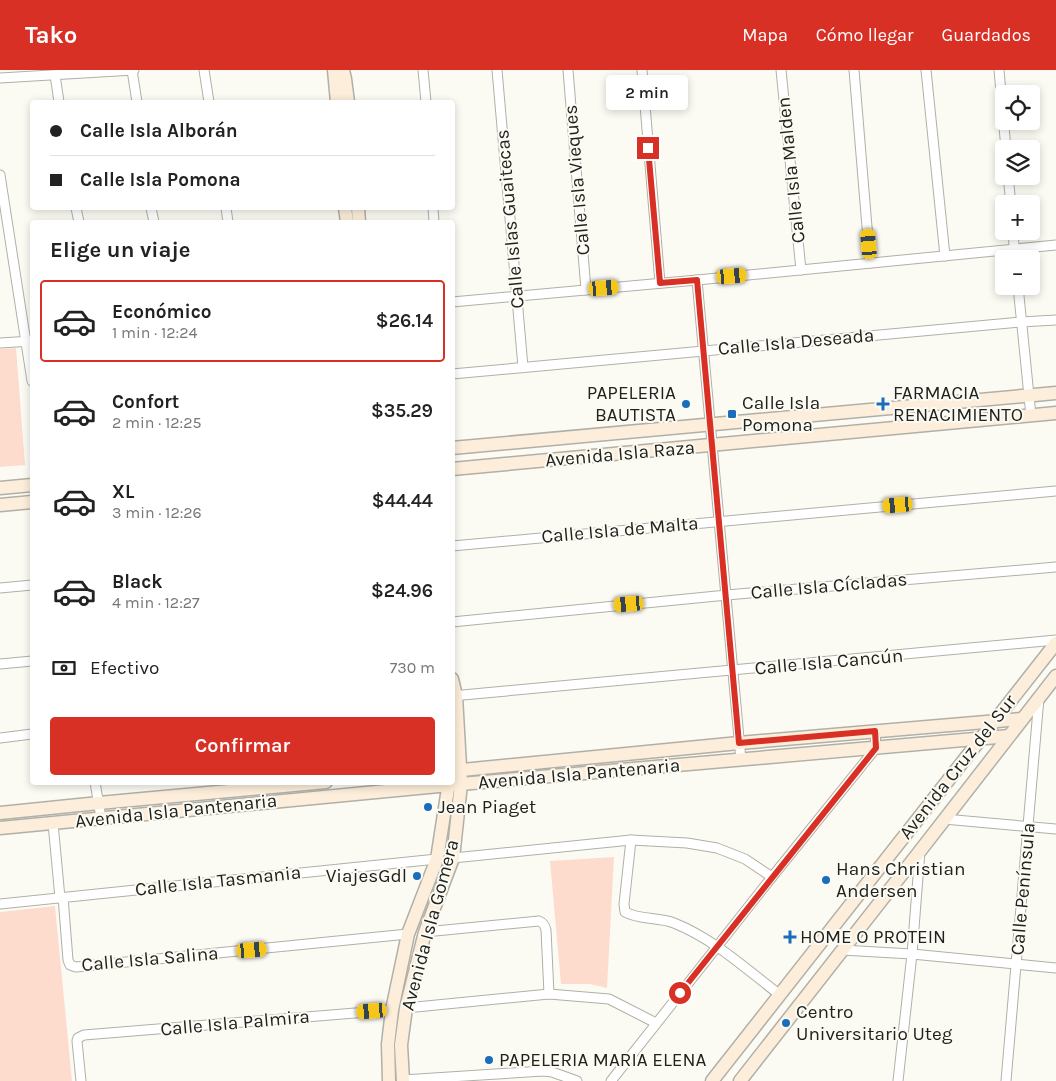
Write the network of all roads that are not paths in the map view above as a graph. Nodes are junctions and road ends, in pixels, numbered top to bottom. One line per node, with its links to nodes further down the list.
1 (133, 70): 13 (street); 16 (street)
2 (204, 70): 17 (street)
3 (334, 70): 18 (street)
4 (343, 70): 19 (street)
5 (423, 70): 20 (street)
6 (497, 70): 33 (street, Calle Islas Guaitecas)
7 (568, 70): 31 (street, Calle Isla Vieques)
8 (642, 70): 30 (street)
9 (781, 70): 28 (street, Calle Isla Malden)
10 (854, 70): 27 (street)
11 (926, 70): 26 (street)
12 (999, 70): 21 (street)
13 (55, 75): 14 (street); 15 (street)
14 (0, 78)
15 (59, 100)
16 (137, 100)
17 (209, 100)
18 (337, 100)
19 (348, 100)
20 (426, 100)
21 (1005, 140)
22 (0, 175): 37 (street)
23 (1014, 240): 25 (street)
24 (1056, 245): 25 (street)
25 (1014, 249): 26 (street)
26 (945, 256): 27 (street)
27 (870, 263): 28 (street)
28 (801, 270): 29 (street)
29 (697, 280): 30 (street); 39 (street)
30 (660, 283): 31 (street)
31 (586, 290): 33 (street)
32 (1019, 295): 36 (street)
33 (516, 296): 34 (street); 41 (street, Calle Islas Guaitecas)
34 (455, 302)
35 (1056, 320): 36 (street, Calle Isla Deseada)
36 (1021, 322): 39 (street, Calle Isla Deseada); 44 (street)
37 (29, 341): 38 (street); 40 (street)
38 (0, 343)
39 (704, 351): 41 (street, Calle Isla Deseada); 47 (street)
40 (30, 354)
41 (522, 367): 42 (street, Calle Isla Deseada)
42 (455, 374)
43 (1056, 393): 44 (street, Avenida Isla Raza)
44 (1028, 395): 46 (street); 47 (street, Avenida Isla Raza)
45 (1056, 413): 46 (street, Avenida Isla Raza)
46 (1031, 416): 48 (street, Avenida Isla Raza)
47 (711, 425): 48 (street); 49 (street, Avenida Isla Raza)
48 (712, 445): 50 (street, Avenida Isla Raza); 56 (street)
49 (455, 448)
50 (455, 469)
51 (30, 485): 52 (street)
52 (0, 488)
53 (1056, 491): 56 (street, Calle Isla de Malta)
54 (30, 502): 55 (street)
55 (0, 505)
56 (720, 521): 57 (street, Calle Isla de Malta); 61 (street)
57 (455, 546)
58 (1056, 567): 61 (street, Calle Isla Cícladas)
59 (30, 585): 60 (street)
60 (0, 588)
61 (726, 594): 62 (street, Calle Isla Cícladas); 66 (street)
62 (455, 622)
63 (1056, 642): 66 (street, Calle Isla Cancún); 72 (street, Avenida Cruz del Sur)
64 (30, 660): 65 (street)
65 (0, 664)
66 (733, 671): 68 (street, Calle Isla Cancún); 78 (street)
67 (1056, 676): 69 (street, Avenida Cruz del Sur)
68 (455, 696)
69 (1039, 698): 70 (street, Avenida Cruz del Sur); 93 (street, Calle Península)
70 (1022, 719): 72 (street, Avenida Isla Pantenaria); 75 (street, Avenida Cruz del Sur)
71 (455, 721): 81 (street, Avenida Isla Gomera)
72 (994, 721): 73 (street, Avenida Isla Pantenaria); 77 (street, Avenida Cruz del Sur)
73 (875, 731): 78 (street, Avenida Isla Pantenaria); 79 (street)
74 (30, 734): 76 (street)
75 (1010, 736): 77 (street, Avenida Isla Pantenaria); 91 (street, Avenida Cruz del Sur)
76 (0, 738)
77 (981, 738): 79 (street, Avenida Isla Pantenaria); 113 (street, Avenida Cruz del Sur)
78 (739, 743): 80 (street); 81 (street, Avenida Isla Pantenaria)
79 (876, 748): 80 (street, Avenida Isla Pantenaria); 100 (street)
80 (741, 760): 82 (street, Avenida Isla Pantenaria)
81 (457, 771)
82 (455, 784)
83 (96, 785): 88 (street)
84 (294, 785): 88 (street, Avenida Isla Pantenaria)
85 (443, 785): 90 (street, Avenida Isla Pantenaria)
86 (453, 785): 98 (street, Avenida Isla Gomera)
87 (453, 785): 99 (street, Avenida Isla Gomera)
88 (99, 803): 89 (street, Avenida Isla Pantenaria); 90 (street)
89 (0, 813)
90 (101, 818): 92 (street, Avenida Isla Pantenaria)
91 (944, 820): 93 (street); 97 (street, Avenida Cruz del Sur)
92 (53, 823): 94 (street, Avenida Isla Pantenaria); 101 (street)
93 (1028, 826): 95 (street); 110 (street, Calle Península)
94 (0, 828)
95 (1056, 829)
96 (631, 840): 98 (street); 100 (street); 107 (street)
97 (920, 851): 108 (street, Avenida Cruz del Sur); 109 (street)
98 (453, 858): 103 (street, Avenida Isla Gomera)
99 (437, 859): 101 (street, Calle Isla Tasmania); 102 (street, Avenida Isla Gomera)
100 (772, 877): 107 (street)
101 (62, 897): 104 (street, Calle Isla Tasmania); 106 (street, Calle Isla Salina)
102 (422, 897): 103 (street); 106 (street, Avenida Isla Gomera)
103 (437, 900): 105 (street, Avenida Isla Gomera)
104 (0, 904)
105 (425, 932): 112 (street); 114 (street, Avenida Isla Gomera)
106 (408, 934): 115 (street, Avenida Isla Gomera)
107 (717, 946): 113 (street); 116 (street)
108 (842, 950): 109 (street); 125 (street, Avenida Cruz del Sur)
109 (912, 954): 110 (street); 126 (street)
110 (1016, 964): 111 (street); 127 (street, Calle Península)
111 (1056, 968)
112 (550, 994): 114 (street); 116 (street)
113 (780, 995): 124 (street, Avenida Cruz del Sur)
114 (406, 1008): 118 (street, Avenida Isla Gomera)
115 (392, 1010): 117 (street, Avenida Isla Gomera); 119 (street, Calle Isla Palmira)
116 (656, 1023): 123 (street)
117 (388, 1044): 118 (street); 120 (street, Avenida Isla Gomera)
118 (401, 1045): 121 (street, Avenida Isla Gomera)
119 (81, 1081)
120 (389, 1081)
121 (403, 1081): 122 (street)
122 (577, 1081)
123 (611, 1081)
124 (712, 1081)
125 (740, 1081)
126 (898, 1081)
127 (1006, 1081)

